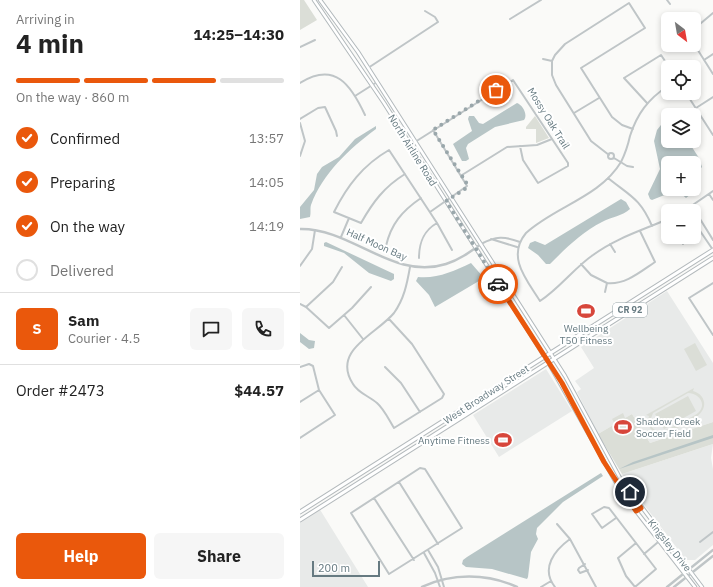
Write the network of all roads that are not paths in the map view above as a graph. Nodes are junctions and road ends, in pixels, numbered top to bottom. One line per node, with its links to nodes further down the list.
1 (314, 0): 11 (main road, North Airline Road)
2 (320, 0): 10 (main road, North Airline Road)
3 (541, 0): 8 (street)
4 (667, 0): 5 (street)
5 (670, 4)
6 (425, 11): 20 (street)
7 (713, 13): 9 (street)
8 (510, 19)
9 (701, 23)
10 (339, 25): 11 (main road); 20 (main road, North Airline Road)
11 (334, 29): 24 (main road, North Airline Road)
12 (316, 40): 13 (street)
13 (300, 47)
14 (699, 52): 18 (street)
15 (713, 54): 18 (street)
16 (543, 59): 19 (street)
17 (664, 60): 30 (street)
18 (704, 60): 21 (street)
19 (552, 61): 28 (street); 32 (street)
20 (368, 68): 22 (main road, North Airline Road)
21 (713, 74)
22 (377, 82): 24 (street); 42 (main road, North Airline Road)
23 (300, 83): 26 (street)
24 (372, 85): 26 (street); 57 (main road, North Airline Road)
25 (661, 91): 30 (street)
26 (355, 96): 33 (street)
27 (713, 97): 31 (street)
28 (599, 98): 32 (street); 37 (street)
29 (691, 100): 31 (street)
30 (646, 103): 37 (street)
31 (696, 108)
32 (574, 113): 44 (street)
33 (365, 115)
34 (701, 116): 39 (street)
35 (300, 119): 40 (street)
36 (300, 123): 45 (street)
37 (633, 129): 47 (street)
38 (433, 130): 41 (street, Mossy Oak Trail); 42 (street); 50 (street)
39 (713, 135)
40 (337, 136)
41 (552, 138): 43 (street); 43 (street, Mossy Oak Trail)
42 (415, 142): 55 (main road, North Airline Road)
43 (520, 146): 50 (street)
44 (608, 155): 46 (street); 46 (street)
45 (300, 156)
46 (614, 158): 47 (street)
47 (621, 162): 48 (street); 51 (street)
48 (633, 167)
49 (405, 174): 54 (street); 60 (street); 60 (street)
50 (462, 175): 55 (street)
51 (608, 178): 64 (street); 72 (street)
52 (713, 191): 53 (street)
53 (709, 194): 56 (street); 58 (street)
54 (421, 198): 59 (street); 75 (street)
55 (451, 198): 57 (street); 73 (main road, North Airline Road)
56 (713, 200)
57 (446, 201): 59 (street); 77 (main road, North Airline Road)
58 (695, 204)
59 (430, 212): 63 (street)
60 (350, 218): 69 (street)
61 (701, 221): 71 (street)
62 (661, 222): 64 (street)
63 (437, 223): 78 (street); 81 (street)
64 (652, 226): 67 (street)
65 (300, 229): 66 (street, Half Moon Bay)
66 (315, 230): 69 (street, Half Moon Bay); 84 (street)
67 (640, 231): 74 (street); 88 (street)
68 (701, 232): 79 (street)
69 (341, 237): 86 (street, Half Moon Bay)
70 (490, 239): 72 (street, Half Moon Bay); 73 (street, Half Moon Bay); 76 (street)
71 (713, 240)
72 (520, 242): 76 (street)
73 (481, 244): 77 (street, Half Moon Bay); 90 (main road, North Airline Road)
74 (610, 244): 80 (street); 83 (street)
75 (386, 246)
76 (518, 247): 83 (street)
77 (475, 248): 86 (street, Half Moon Bay); 91 (main road, North Airline Road)
78 (452, 250)
79 (713, 250): 97 (main road, West Broadway Street / CR 92)
80 (614, 252)
81 (419, 258)
82 (713, 258): 100 (main road, West Broadway Street / CR 92)
83 (581, 264): 88 (street)
84 (300, 266)
85 (342, 267): 94 (street)
86 (410, 267): 96 (street)
87 (713, 283): 98 (street)
88 (607, 284): 92 (street)
89 (371, 287): 95 (street)
90 (509, 289): 91 (main road); 101 (main road, North Airline Road)
91 (504, 292): 102 (main road, North Airline Road)
92 (605, 292)
93 (300, 304): 94 (street)
94 (306, 307): 95 (street)
95 (344, 315): 99 (street)
96 (389, 319): 99 (street); 109 (street)
97 (586, 331): 100 (main road); 101 (main road, West Broadway Street / CR 92)
98 (713, 335)
99 (363, 339): 109 (street)
100 (574, 346): 103 (main road, West Broadway Street / CR 92)
101 (550, 354): 102 (main road, West Broadway Street / CR 92); 103 (main road, North Airline Road)
102 (545, 356): 104 (main road, North Airline Road); 119 (main road, West Broadway Street / CR 92)
103 (553, 359): 104 (main road, West Broadway Street / CR 92); 110 (main road, Kingsley Drive)
104 (548, 362): 111 (main road, Kingsley Drive); 121 (main road, West Broadway Street / CR 92)
105 (300, 366): 107 (street)
106 (385, 367): 109 (street)
107 (319, 390): 108 (street); 112 (street)
108 (300, 402)
109 (420, 412)
110 (593, 432): 111 (main road); 113 (main road, Kingsley Drive)
111 (589, 434): 114 (main road, Kingsley Drive)
112 (300, 438)
113 (620, 478): 114 (main road); 117 (main road, Kingsley Drive)
114 (615, 481): 118 (main road, Kingsley Drive)
115 (399, 482): 116 (street); 129 (street); 129 (street)
116 (374, 498): 135 (street); 135 (street)
117 (641, 508): 118 (main road); 124 (main road, Kingsley Drive)
118 (636, 511): 126 (main road, Kingsley Drive)
119 (300, 512)
120 (616, 518): 120 (street); 128 (street)
121 (300, 520)
122 (557, 524): 125 (street)
123 (713, 532): 127 (street)
124 (664, 537): 126 (street); 137 (main road, Kingsley Drive)
125 (570, 539): 136 (street); 144 (street)
126 (660, 541): 133 (street); 139 (main road, Kingsley Drive)
127 (700, 542)
128 (636, 543): 133 (street); 152 (street)
129 (438, 544): 130 (street)
130 (428, 550): 132 (street); 142 (street)
131 (713, 550): 137 (street)
132 (424, 553): 135 (street); 143 (street)
133 (644, 554): 152 (street)
134 (713, 556): 140 (street)
135 (414, 560)
136 (585, 564): 138 (street); 138 (street)
137 (689, 569): 139 (street); 140 (main road, Kingsley Drive)
138 (588, 570): 151 (street)
139 (685, 573): 141 (main road, Kingsley Drive); 153 (street)
140 (692, 573): 141 (street); 156 (main road, Kingsley Drive)
141 (688, 576): 154 (street); 155 (main road, Kingsley Drive)
142 (442, 580): 143 (street); 148 (street); 149 (street)
143 (438, 581): 146 (street); 147 (street)
144 (551, 582): 145 (street); 150 (street)
145 (553, 586)
146 (422, 587)
147 (440, 587)
148 (444, 587)
149 (517, 587)
150 (541, 587)
151 (596, 587)
152 (635, 587)
153 (667, 587)
154 (674, 587)
155 (695, 587)
156 (702, 587)

